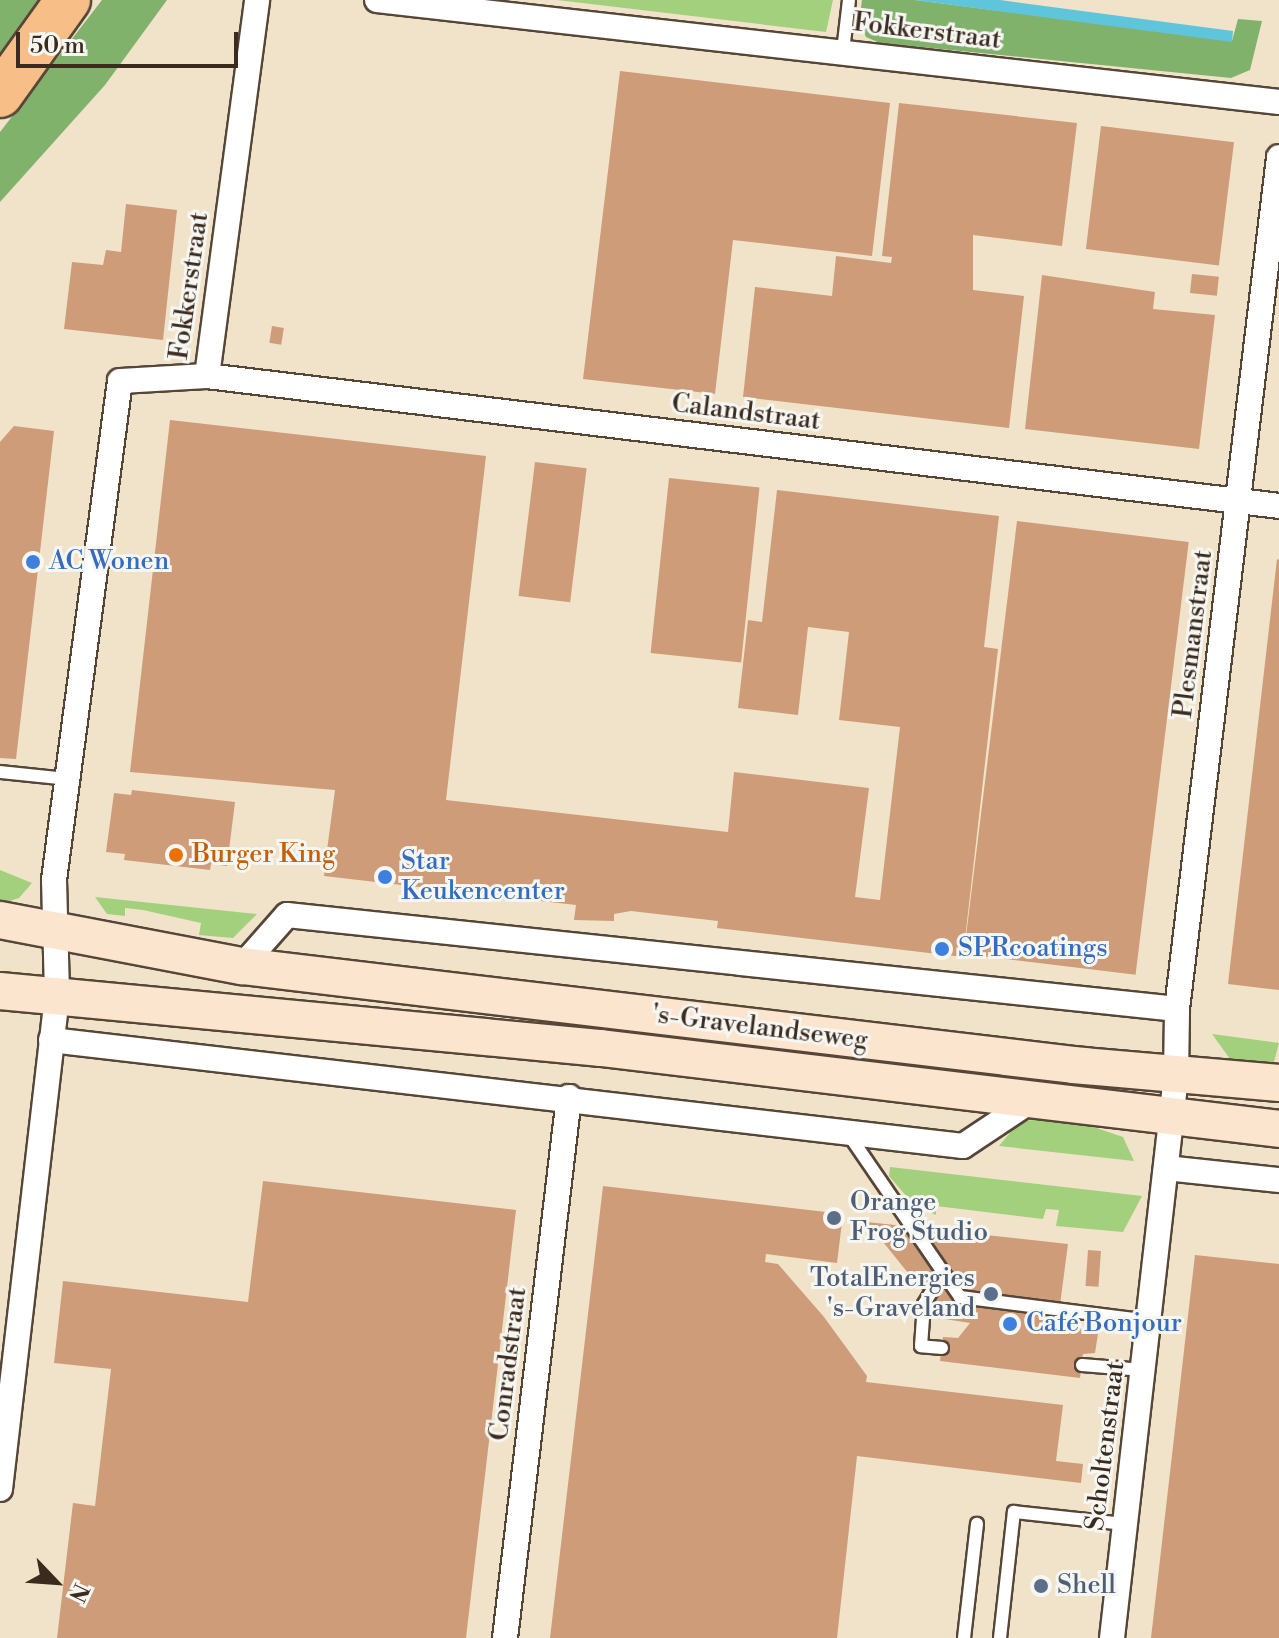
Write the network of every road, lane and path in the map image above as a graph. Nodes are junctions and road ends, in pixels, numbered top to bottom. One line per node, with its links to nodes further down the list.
1 (68, 0): 6 (highway)
2 (257, 0): 9 (street, Fokkerstraat)
3 (377, 0): 5 (street, Fokkerstraat)
4 (849, 0): 5 (lane)
5 (843, 51): 7 (street, Fokkerstraat)
6 (0, 95)
7 (1279, 102)
8 (1279, 157): 10 (street, Plesmanstraat)
9 (207, 376): 10 (street, Calandstraat); 13 (street, Fokkerstraat)
10 (1238, 501): 11 (street, Calandstraat); 19 (street, Plesmanstraat)
11 (1279, 506)
12 (0, 772): 13 (lane)
13 (68, 779): 15 (street, Fokkerstraat)
14 (0, 920): 15 (main road, 's-Gravelandseweg)
15 (52, 928): 16 (main road, 's-Gravelandseweg); 18 (street)
16 (242, 966): 19 (street); 21 (main road, 's-Gravelandseweg)
17 (0, 991): 18 (main road, 's-Gravelandseweg)
18 (57, 994): 20 (street); 24 (main road, 's-Gravelandseweg)
19 (1177, 1009): 21 (street, Plesmanstraat)
20 (51, 1040): 23 (street); 35 (street)
21 (1176, 1076): 22 (main road, 's-Gravelandseweg); 25 (street, Plesmanstraat)
22 (1279, 1082)
23 (569, 1097): 27 (street); 38 (street, Conradstraat)
24 (1029, 1102): 25 (main road, 's-Gravelandseweg); 27 (street)
25 (1171, 1118): 26 (main road, 's-Gravelandseweg); 28 (street, Scholtenstraat)
26 (1279, 1129)
27 (845, 1130): 30 (lane)
28 (1166, 1168): 29 (street); 31 (street, Scholtenstraat)
29 (1279, 1180)
30 (943, 1272): 31 (lane); 32 (lane)
31 (1149, 1321): 34 (street, Scholtenstraat)
32 (942, 1348)
33 (1082, 1365): 34 (lane)
34 (1143, 1370): 37 (street, Scholtenstraat)
35 (0, 1489)
36 (977, 1524): 39 (lane)
37 (1125, 1524): 40 (lane); 41 (street, Scholtenstraat)
38 (505, 1638)
39 (964, 1638)
40 (1000, 1638)
41 (1112, 1638)

